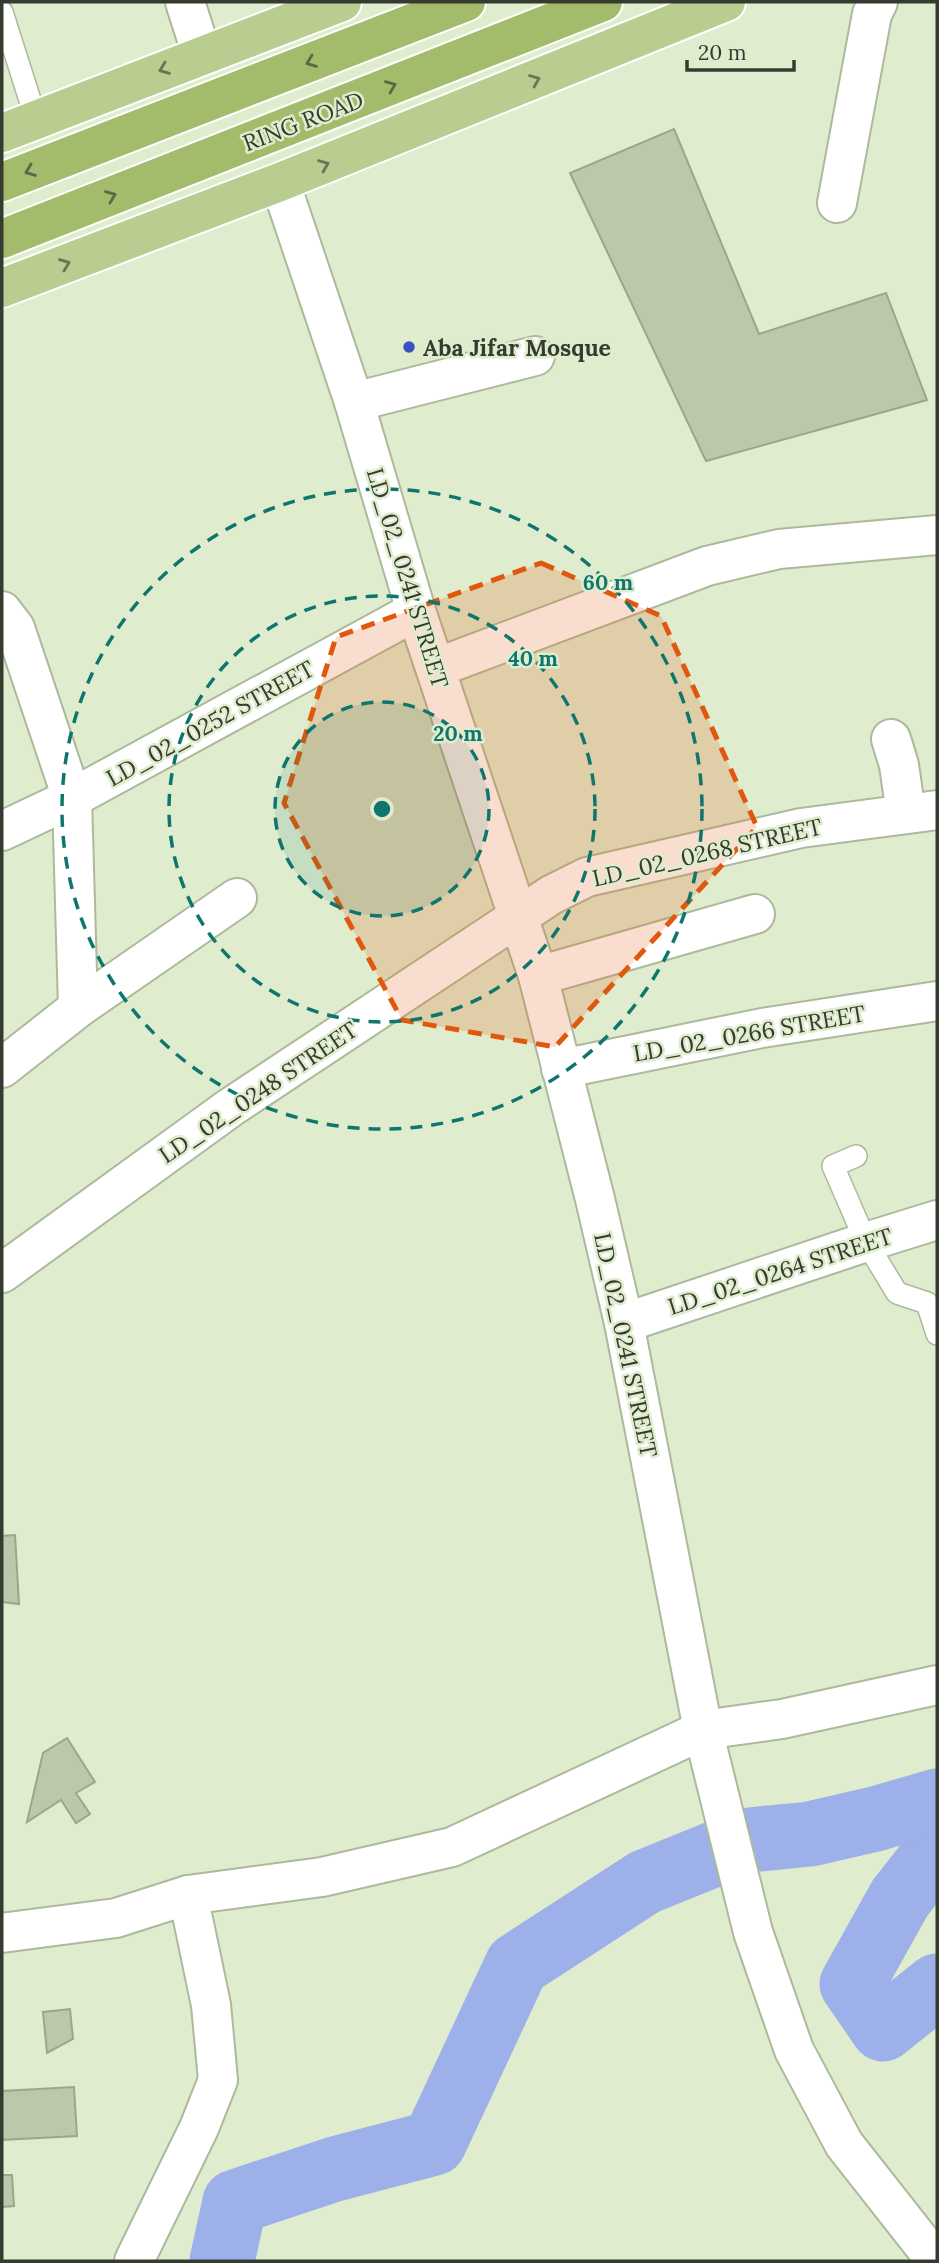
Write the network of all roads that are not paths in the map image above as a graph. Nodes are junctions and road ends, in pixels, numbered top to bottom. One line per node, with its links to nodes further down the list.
1 (185, 2): 8 (street)
2 (342, 2): 8 (main road)
3 (466, 2): 10 (highway, one-way to 10)
4 (603, 2): 13 (highway, RING ROAD, one-way to 4)
5 (726, 2): 11 (main road, one-way to 5)
6 (878, 2): 12 (street)
7 (2, 12): 9 (lane)
8 (202, 55): 9 (main road, one-way to 9)
9 (19, 126)
10 (2, 182)
11 (280, 182): 14 (main road, one-way to 11); 16 (street, LD_02_0241 STREET)
12 (836, 202)
13 (2, 239)
14 (2, 288)
15 (535, 356): 16 (street)
16 (354, 402): 19 (street, LD_02_0241 STREET)
17 (937, 535): 20 (street)
18 (2, 611): 22 (street)
19 (416, 611): 20 (street, LD_02_0241 STREET); 22 (street, LD_02_0252 STREET)
20 (436, 668): 27 (street, LD_02_0241 STREET)
21 (891, 739): 23 (street, LD_02_0268 STREET)
22 (72, 798): 24 (street, LD_02_0252 STREET); 30 (street)
23 (921, 812): 27 (street, LD_02_0268 STREET)
24 (2, 831)
25 (237, 898): 30 (street)
26 (755, 914): 28 (street)
27 (519, 917): 28 (street, LD_02_0241 STREET); 36 (street, LD_02_0248 STREET)
28 (538, 976): 32 (street, LD_02_0241 STREET)
29 (937, 1001): 32 (street, LD_02_0266 STREET)
30 (78, 1008): 31 (street)
31 (2, 1068)
32 (561, 1069): 37 (street, LD_02_0241 STREET)
33 (856, 1156): 35 (lane)
34 (937, 1220): 35 (street, LD_02_0264 STREET)
35 (866, 1242): 37 (street, LD_02_0264 STREET); 38 (lane)
36 (2, 1273)
37 (624, 1323): 40 (street, LD_02_0241 STREET)
38 (937, 1334)
39 (937, 1685): 40 (street)
40 (703, 1730): 41 (street); 44 (street, LD_02_0241 STREET)
41 (188, 1895): 42 (street); 43 (street)
42 (2, 1933)
43 (134, 2261)
44 (936, 2261)

